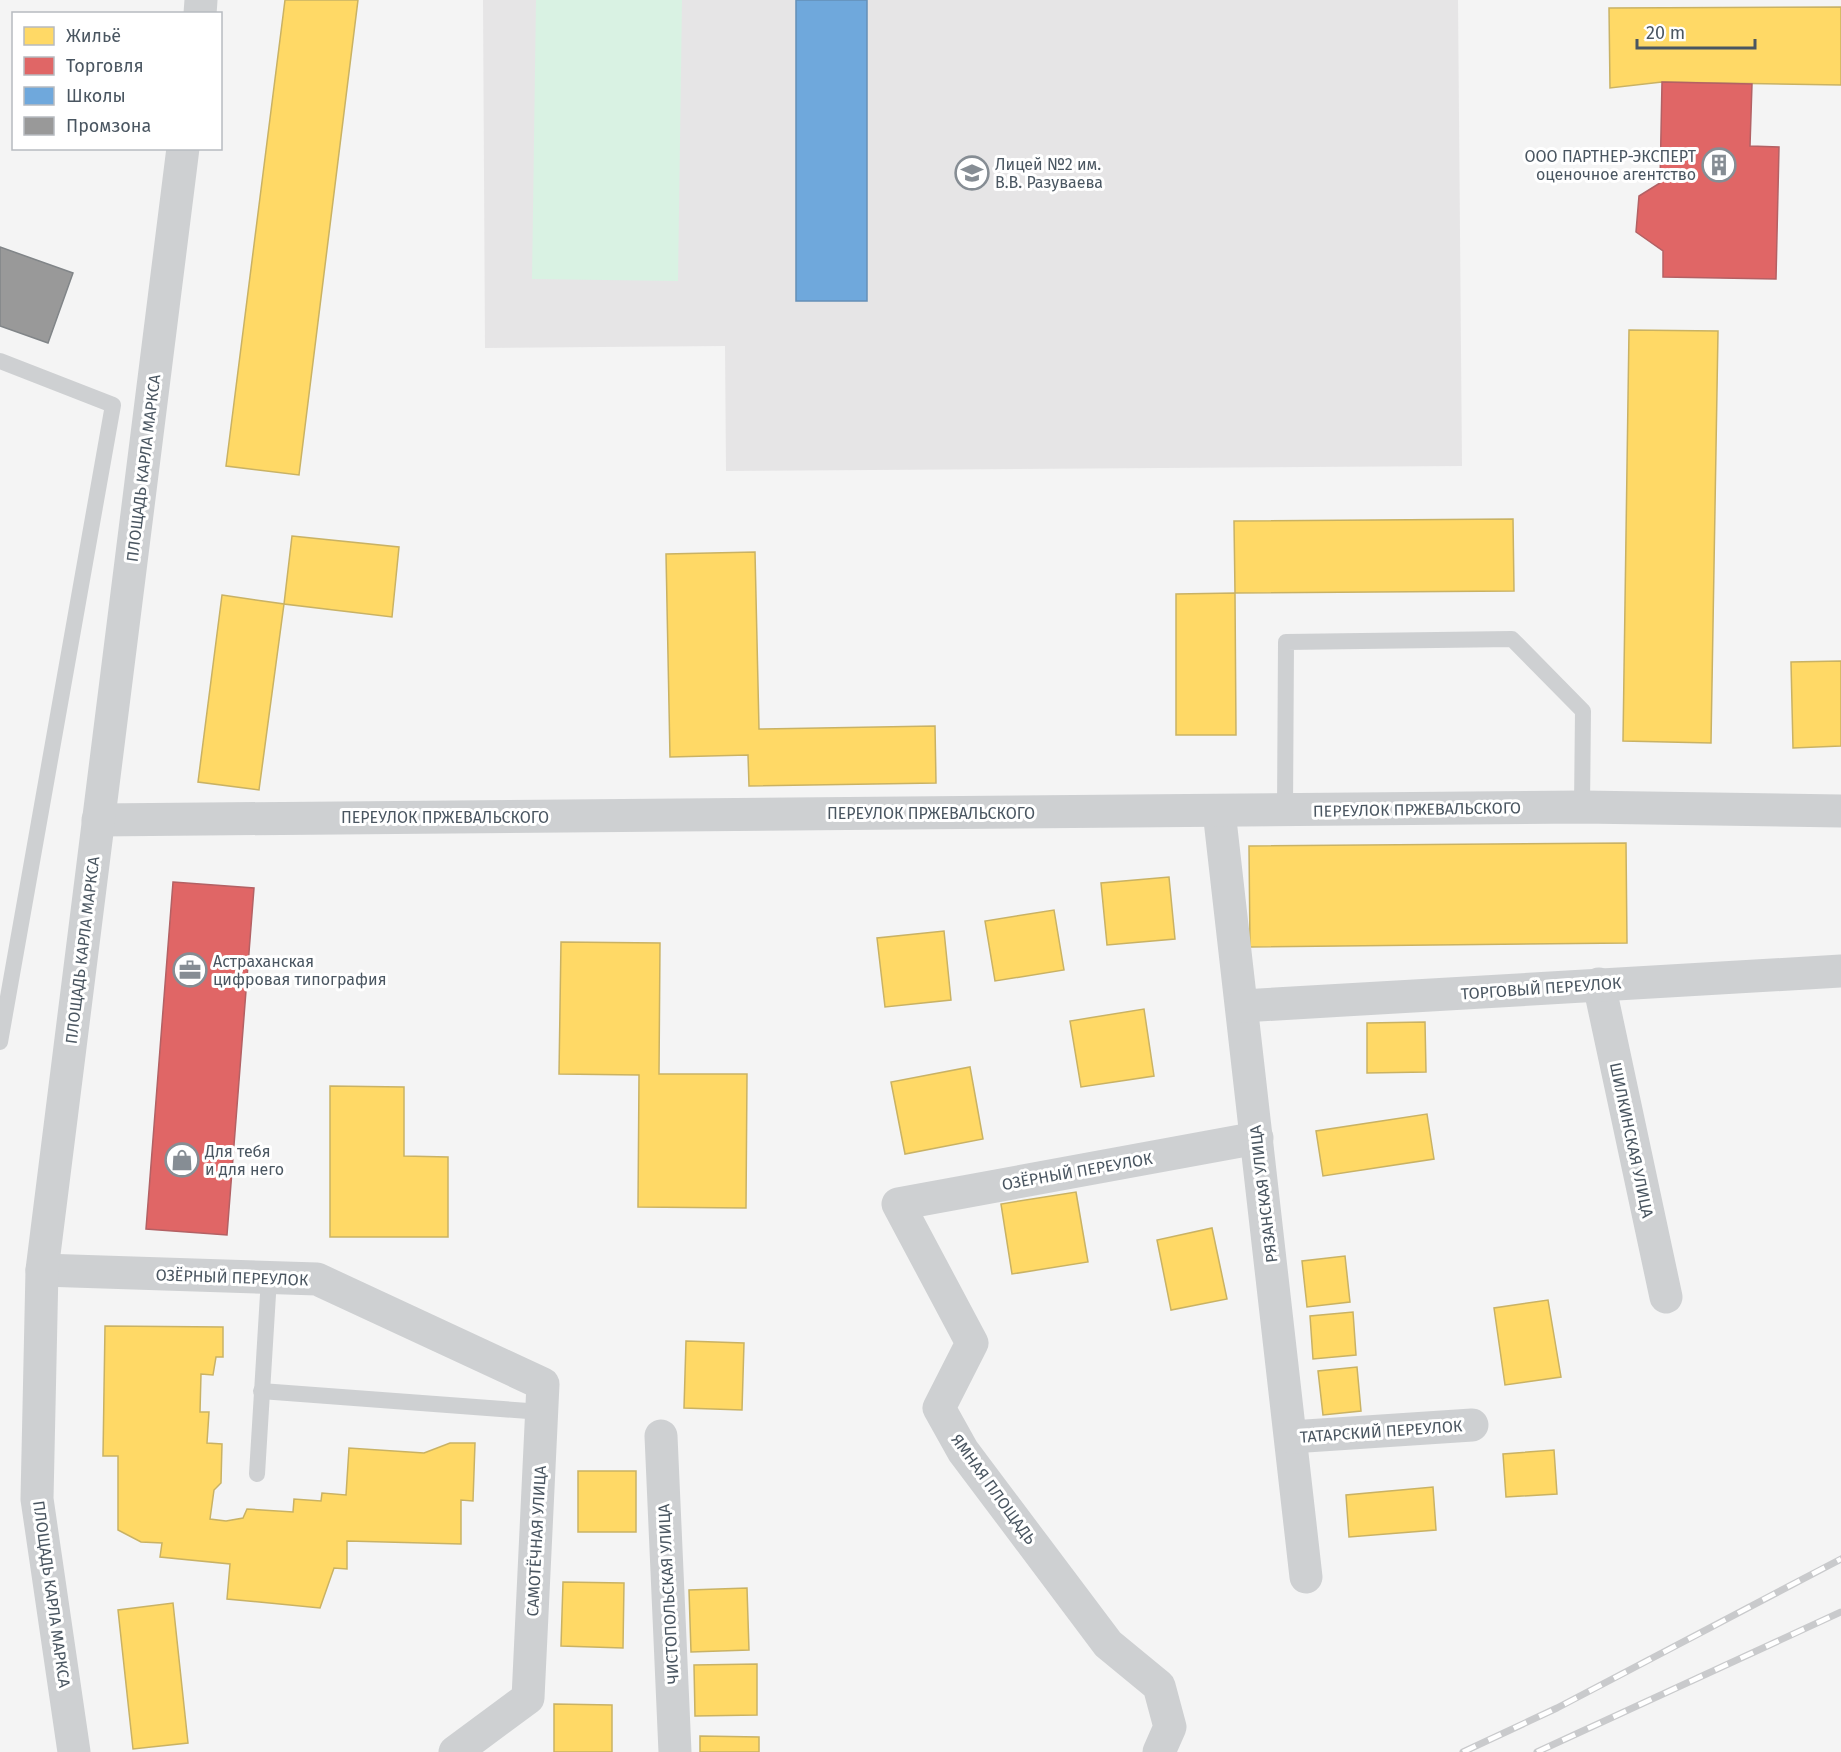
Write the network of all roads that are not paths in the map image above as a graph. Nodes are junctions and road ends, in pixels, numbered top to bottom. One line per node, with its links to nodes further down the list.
1 (183, 150): 7 (street, ПЛОЩАДЬ КАРЛА МАРКСА)
2 (0, 361): 11 (lane)
3 (1582, 807): 5 (street, ПЕРЕУЛОК ПРЖЕВАЛЬСКОГО); 5 (lane); 6 (street, ПЕРЕУЛОК ПРЖЕВАЛЬСКОГО)
4 (1219, 811): 5 (street, ПЕРЕУЛОК ПРЖЕВАЛЬСКОГО); 7 (street, ПЕРЕУЛОК ПРЖЕВАЛЬСКОГО); 10 (street, РЯЗАНСКАЯ УЛИЦА)
5 (1285, 811)
6 (1841, 811)
7 (98, 820): 14 (street, ПЛОЩАДЬ КАРЛА МАРКСА)
8 (1841, 971): 9 (street, ТОРГОВЫЙ ПЕРЕУЛОК)
9 (1599, 984): 10 (street, ТОРГОВЫЙ ПЕРЕУЛОК); 16 (street, ШИЛКИНСКАЯ УЛИЦА)
10 (1242, 1006): 12 (street, РЯЗАНСКАЯ УЛИЦА)
11 (0, 1042)
12 (1257, 1138): 13 (street, ОЗЁРНЫЙ ПЕРЕУЛОК); 21 (street, РЯЗАНСКАЯ УЛИЦА)
13 (898, 1204): 27 (street, ЯМНАЯ ПЛОЩАДЬ)
14 (42, 1270): 15 (street, ОЗЁРНЫЙ ПЕРЕУЛОК); 24 (street, ПЛОЩАДЬ КАРЛА МАРКСА)
15 (268, 1278): 17 (lane); 18 (street, ОЗЁРНЫЙ ПЕРЕУЛОК)
16 (1666, 1297)
17 (261, 1390): 18 (lane); 22 (lane)
18 (542, 1398): 25 (street, САМОТЁЧНАЯ УЛИЦА)
19 (1472, 1425): 21 (street, ТАТАРСКИЙ ПЕРЕУЛОК)
20 (660, 1436): 26 (street, ЧИСТОПОЛЬСКАЯ УЛИЦА)
21 (1291, 1437): 23 (street, РЯЗАНСКАЯ УЛИЦА)
22 (257, 1474)
23 (1306, 1576)
24 (74, 1752)
25 (456, 1752)
26 (675, 1752)
27 (1159, 1752)

